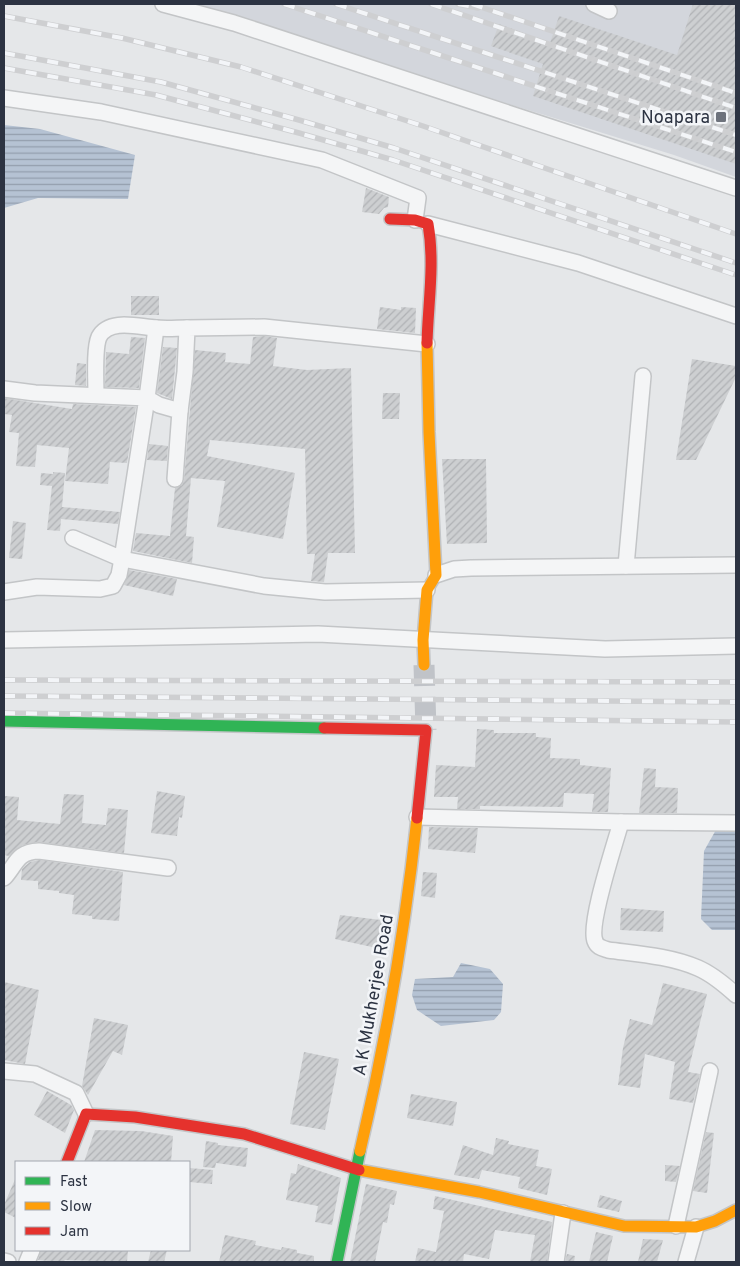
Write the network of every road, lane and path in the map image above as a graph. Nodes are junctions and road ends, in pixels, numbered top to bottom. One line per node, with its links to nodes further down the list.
1 (163, 4): 5 (street)
2 (594, 4): 3 (street)
3 (609, 11)
4 (4, 98): 7 (street)
5 (736, 188)
6 (390, 218): 7 (street)
7 (421, 222): 8 (street); 11 (street)
8 (736, 316)
9 (156, 328): 10 (street); 14 (street); 15 (street)
10 (187, 328): 11 (street); 16 (street)
11 (427, 344): 22 (street)
12 (643, 376): 21 (street)
13 (4, 389): 14 (street)
14 (96, 395): 15 (street)
15 (147, 398): 16 (street); 19 (street)
16 (180, 411): 17 (street)
17 (175, 479)
18 (73, 538): 19 (street)
19 (122, 559): 23 (street); 24 (street)
20 (736, 565): 21 (street)
21 (626, 566): 22 (street)
22 (436, 575): 23 (street)
23 (427, 590): 26 (street)
24 (4, 592)
25 (4, 640): 26 (street)
26 (424, 640): 27 (street); 28 (street)
27 (736, 646)
28 (424, 665)
29 (4, 721): 30 (street, A K Mukherjee Road)
30 (417, 817): 31 (street); 40 (street, A K Mukherjee Road)
31 (621, 822): 32 (street); 35 (street)
32 (736, 823)
33 (168, 868): 34 (street)
34 (4, 878)
35 (736, 995)
36 (4, 1071): 38 (street)
37 (710, 1071): 43 (street)
38 (86, 1114): 39 (street); 40 (street)
39 (67, 1161)
40 (356, 1169): 42 (street); 47 (street, A K Mukherjee Road)
41 (736, 1210): 44 (street)
42 (563, 1212): 43 (street); 48 (street)
43 (676, 1226): 44 (street)
44 (696, 1227): 49 (street)
45 (4, 1262): 46 (street)
46 (8, 1262)
47 (337, 1262)
48 (556, 1262)
49 (686, 1262)

